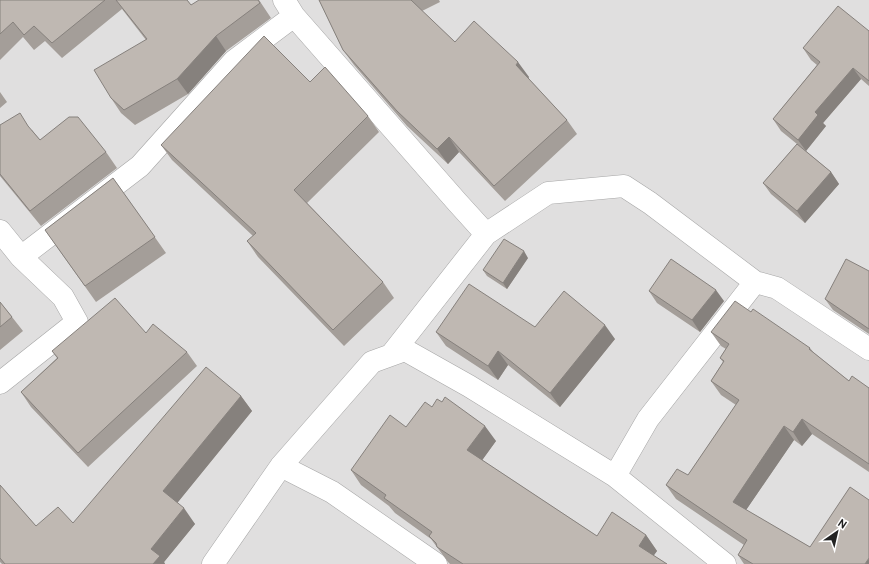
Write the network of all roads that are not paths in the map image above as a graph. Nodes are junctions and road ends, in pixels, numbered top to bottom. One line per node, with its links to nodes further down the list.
1 (289, 8): 3 (street); 4 (street)
2 (0, 231): 4 (street)
3 (486, 234): 5 (street); 7 (street)
4 (21, 257): 8 (street)
5 (755, 282): 6 (street); 10 (street)
6 (869, 349)
7 (391, 355): 9 (street); 10 (street)
8 (0, 383)
9 (281, 466): 11 (street); 12 (street)
10 (615, 476): 13 (street)
11 (213, 564)
12 (436, 564)
13 (725, 564)

